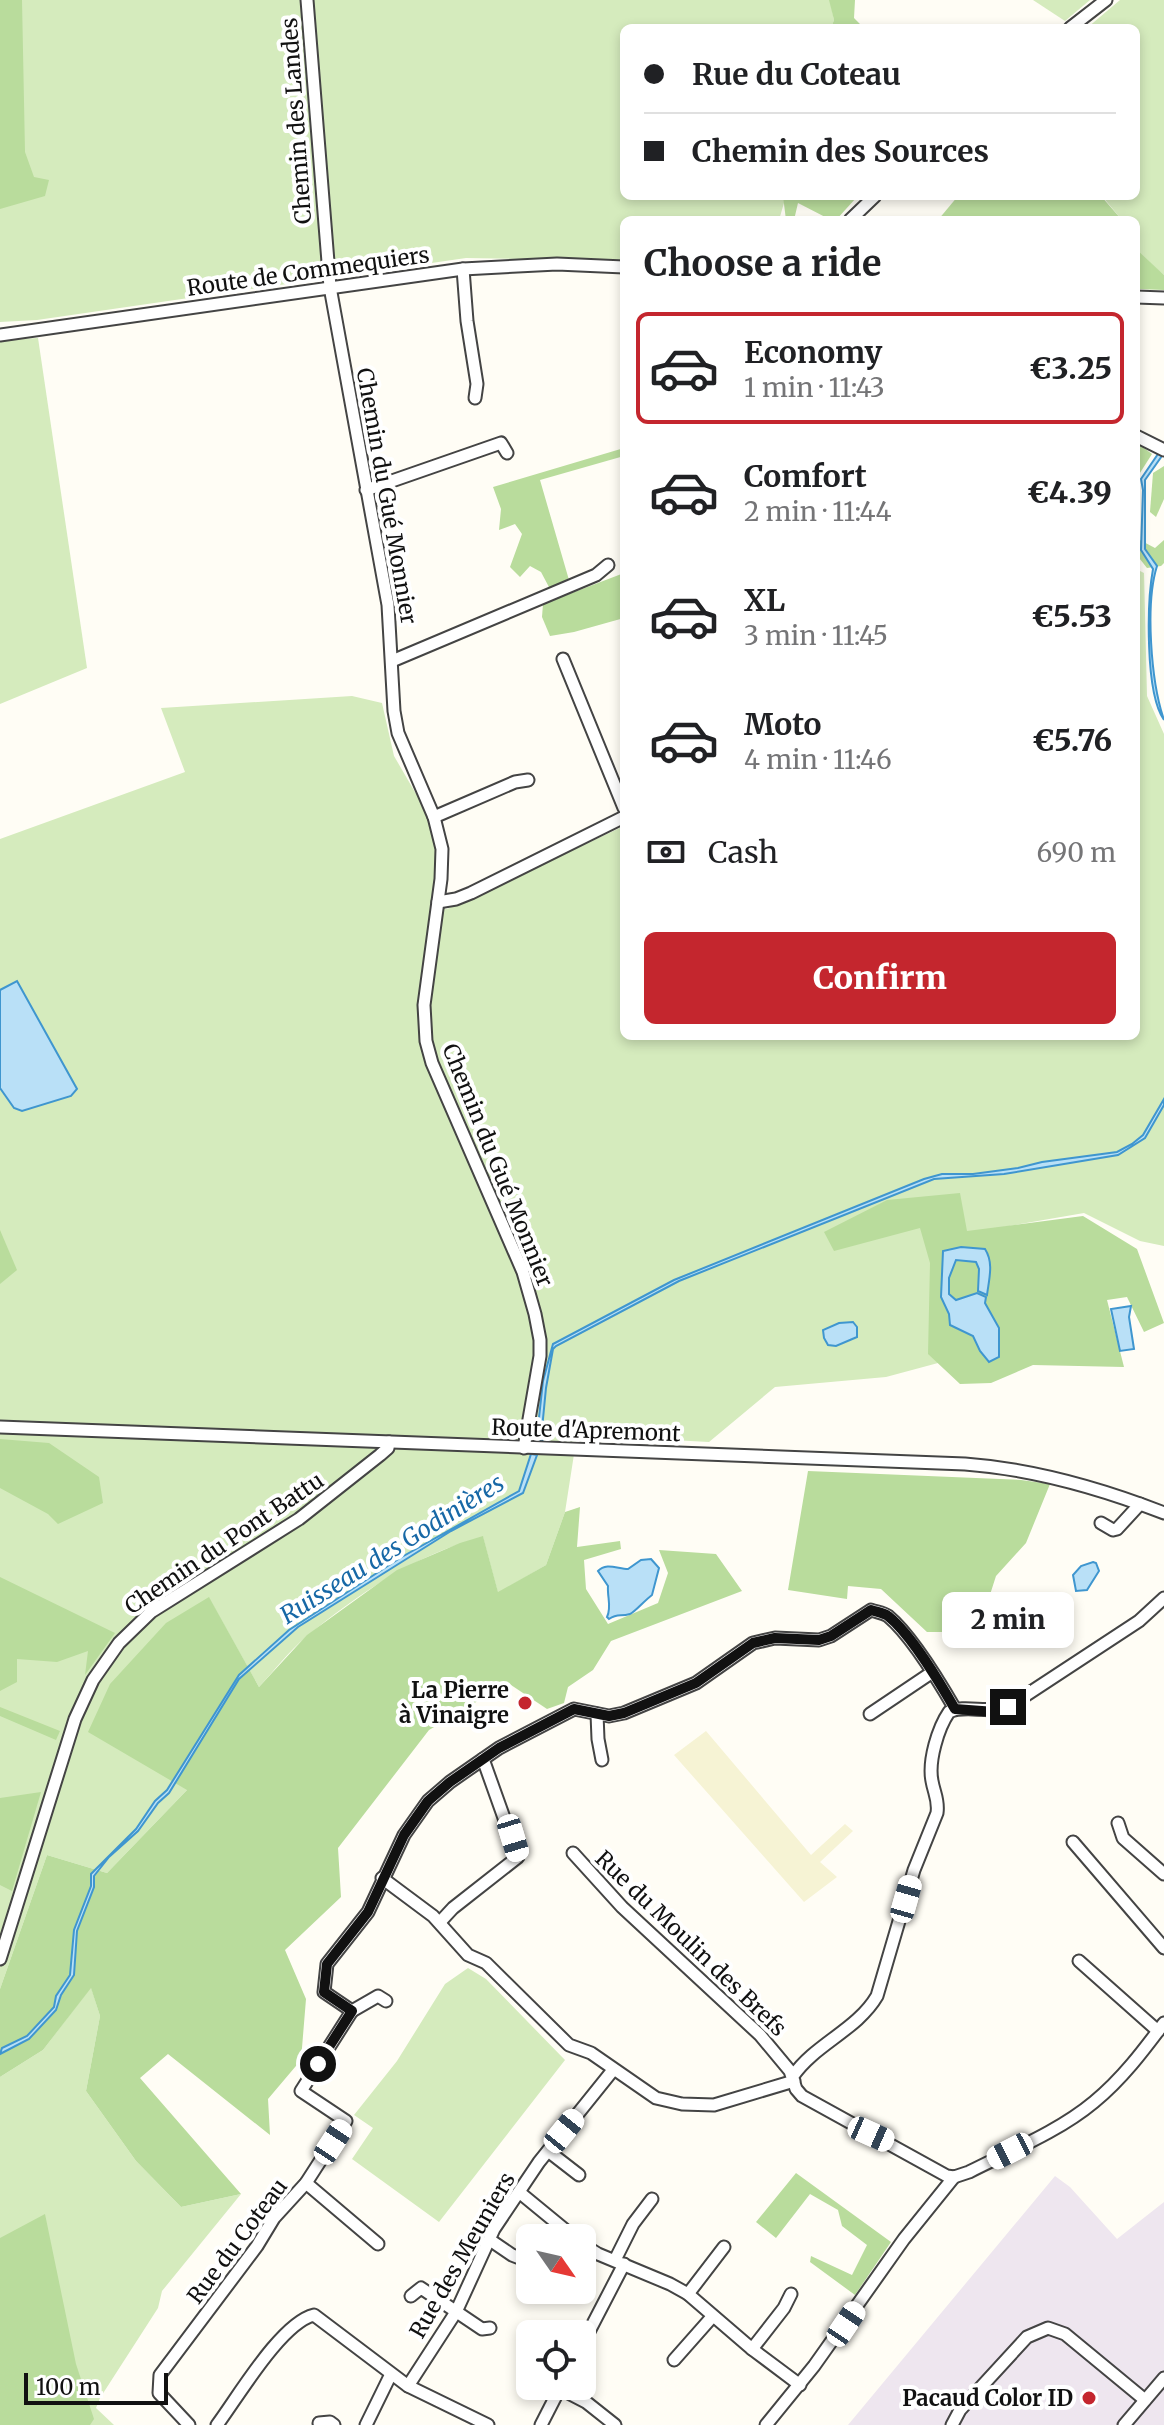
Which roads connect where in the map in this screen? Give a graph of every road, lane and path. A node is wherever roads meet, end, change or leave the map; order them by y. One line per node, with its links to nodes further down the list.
1 (307, 0): 8 (street, Chemin des Landes)
2 (1106, 0): 3 (street)
3 (1075, 24)
4 (871, 200): 5 (street)
5 (854, 216)
6 (620, 267): 7 (street, Route de Commequiers)
7 (463, 269): 8 (street, Route de Commequiers); 12 (street)
8 (330, 287): 11 (street, Route de Commequiers); 16 (street, Chemin du Gué Monnier)
9 (1140, 297): 10 (street)
10 (1164, 298)
11 (0, 335)
12 (475, 398)
13 (1140, 438): 14 (street)
14 (1164, 450)
15 (507, 453): 16 (street)
16 (366, 490): 19 (street, Chemin du Gué Monnier)
17 (608, 565): 19 (street)
18 (563, 659): 21 (street)
19 (392, 661): 22 (street, Chemin du Gué Monnier)
20 (528, 780): 22 (street)
21 (620, 798)
22 (434, 817): 24 (street, Chemin du Gué Monnier)
23 (620, 819): 24 (street)
24 (438, 902): 27 (street, Chemin du Gué Monnier)
25 (0, 1427): 26 (street, Route d'Apremont)
26 (389, 1442): 27 (street, Route d'Apremont); 45 (street, Chemin du Pont Battu)
27 (524, 1448): 28 (street, Route d'Apremont)
28 (1140, 1504): 29 (street, Route d'Apremont); 30 (street)
29 (1164, 1513)
30 (1101, 1523)
31 (1164, 1598): 33 (street)
32 (931, 1673): 33 (street); 34 (street); 35 (street)
33 (955, 1709): 51 (street)
34 (597, 1714): 36 (street); 37 (street)
35 (870, 1714)
36 (483, 1759): 42 (street); 43 (street)
37 (602, 1760)
38 (1118, 1823): 41 (street)
39 (1073, 1842): 44 (street)
40 (573, 1853): 51 (street, Rue du Moulin des Brefs)
41 (1164, 1874)
42 (382, 1878): 43 (street); 48 (street)
43 (440, 1922): 50 (street)
44 (1164, 1948)
45 (0, 1959)
46 (1079, 1961): 49 (street)
47 (386, 2001): 48 (street)
48 (352, 2011): 55 (street, Rue du Coteau)
49 (1161, 2027): 54 (street)
50 (613, 2070): 51 (street); 52 (street, Rue des Meuniers)
51 (794, 2079): 54 (street, Rue du Moulin des Brefs)
52 (548, 2151): 53 (street); 56 (street, Rue des Meuniers)
53 (579, 2175)
54 (954, 2177): 76 (street)
55 (306, 2183): 60 (street); 82 (street, Rue du Coteau)
56 (519, 2192): 58 (street); 59 (street, Rue des Meuniers)
57 (652, 2199): 64 (street)
58 (558, 2224)
59 (490, 2240): 63 (street); 68 (street, Rue des Meuniers)
60 (378, 2244)
61 (724, 2247): 65 (street)
62 (596, 2251): 64 (street)
63 (516, 2257)
64 (619, 2262): 65 (street); 70 (street)
65 (688, 2294): 69 (street)
66 (791, 2294): 72 (street)
67 (411, 2296): 68 (street)
68 (456, 2312): 71 (street); 77 (street, Rue des Meuniers)
69 (712, 2317): 72 (street); 73 (street)
70 (593, 2320)
71 (490, 2328)
72 (752, 2349): 76 (street)
73 (674, 2360)
74 (391, 2374): 77 (street); 83 (street); 85 (street)
75 (1164, 2378): 80 (street)
76 (800, 2385): 89 (street)
77 (408, 2386): 86 (street)
78 (554, 2400): 87 (street)
79 (583, 2400): 88 (street)
80 (1145, 2400): 90 (street); 91 (street)
81 (319, 2423): 84 (street)
82 (189, 2425)
83 (217, 2425)
84 (334, 2425)
85 (366, 2425)
86 (488, 2425)
87 (541, 2425)
88 (615, 2425)
89 (766, 2425)
90 (952, 2425)
91 (1124, 2425)

